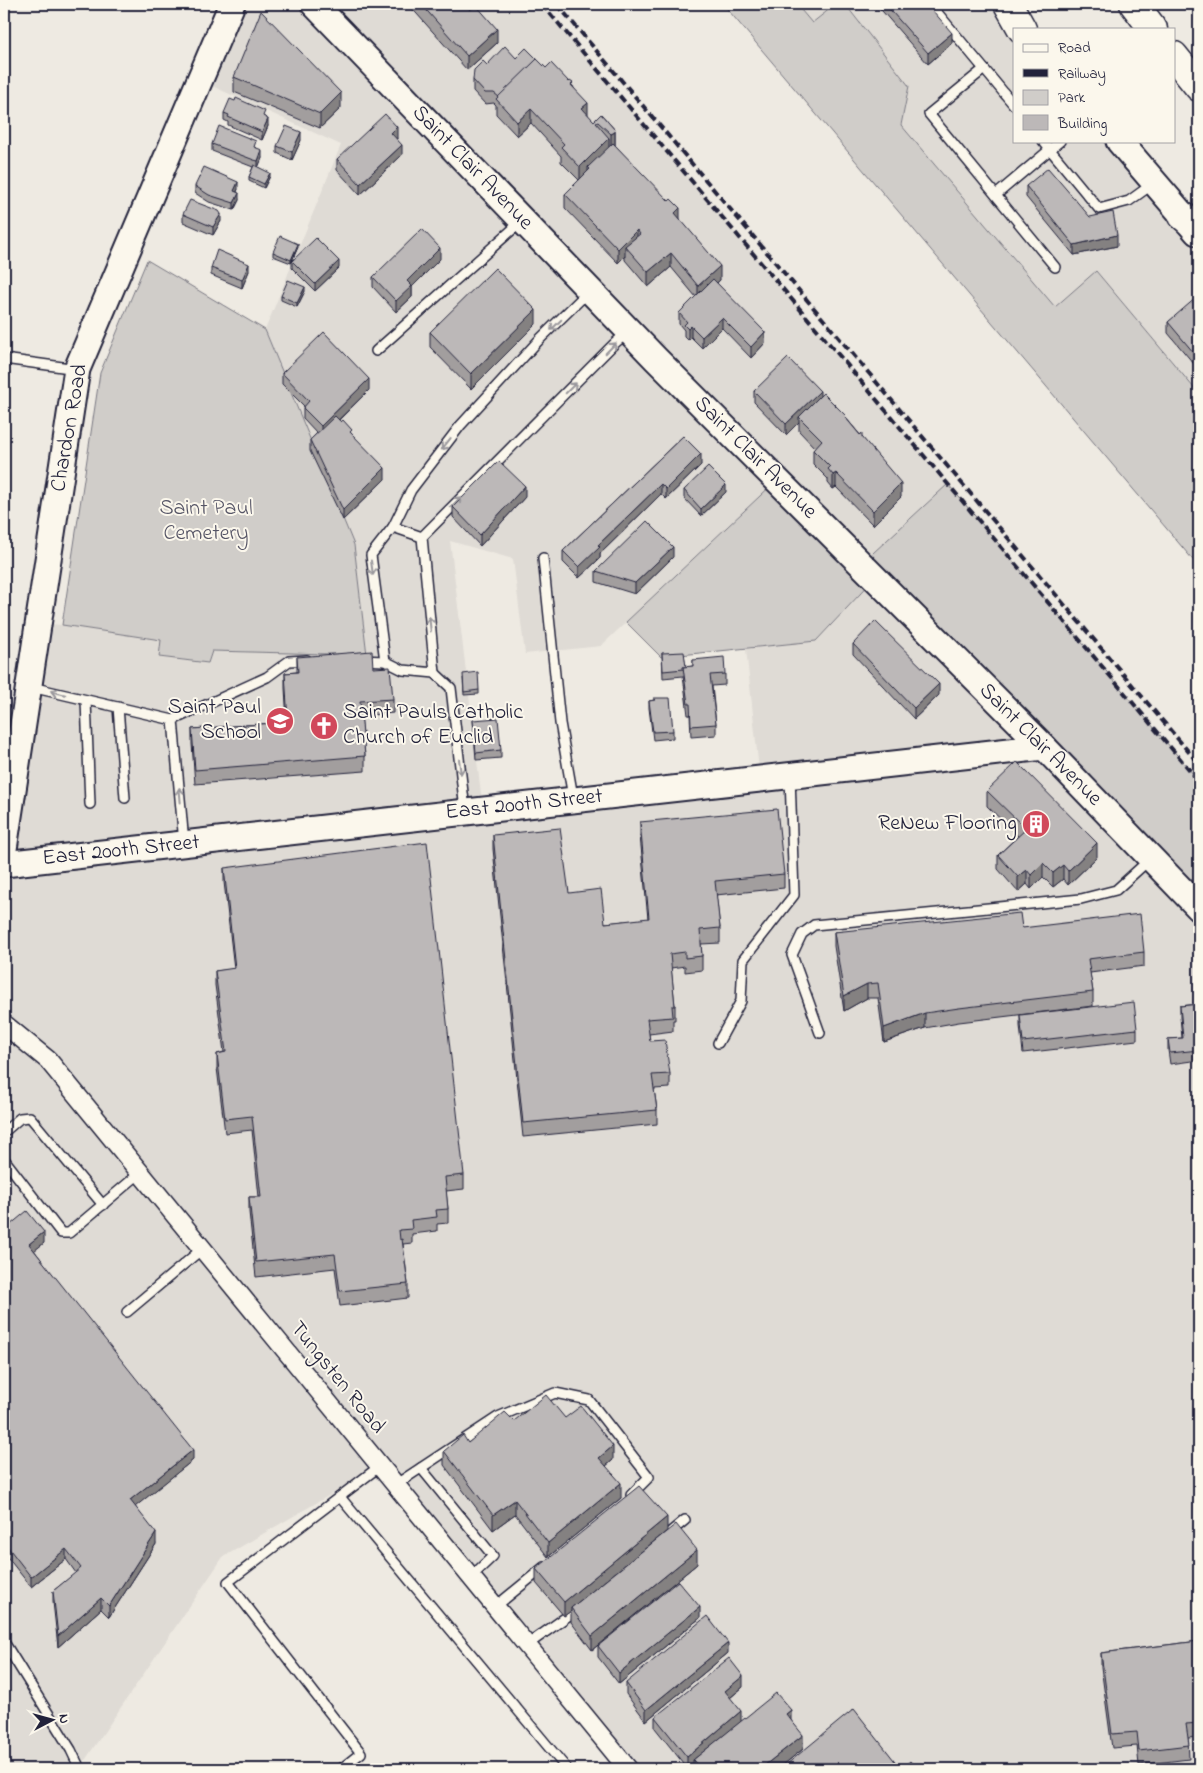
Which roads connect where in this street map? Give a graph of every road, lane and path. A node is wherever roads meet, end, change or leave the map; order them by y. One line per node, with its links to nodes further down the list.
1 (232, 4): 27 (street, Chardon Road)
2 (314, 4): 20 (street, Saint Clair Avenue)
3 (930, 4): 11 (lane)
4 (1000, 4): 7 (street)
5 (1008, 4): 8 (highway)
6 (1134, 4): 9 (highway)
7 (1021, 28)
8 (1021, 28)
9 (1152, 28)
10 (1176, 58): 12 (highway)
11 (984, 69): 13 (lane); 19 (lane)
12 (1199, 87)
13 (1013, 102)
14 (1044, 142): 17 (lane)
15 (1059, 142): 17 (lane)
16 (1120, 142): 18 (street)
17 (1050, 150): 18 (lane); 19 (lane)
18 (1154, 182): 21 (street)
19 (996, 195): 22 (lane)
20 (522, 220): 23 (street, Saint Clair Avenue); 25 (lane)
21 (1194, 227)
22 (1054, 267)
23 (590, 290): 24 (street, Saint Clair Avenue); 28 (lane, one-way to 28)
24 (629, 331): 29 (lane, one-way to 24); 39 (street, Saint Clair Avenue)
25 (376, 351)
26 (4, 358): 27 (lane)
27 (77, 369): 35 (street, Chardon Road)
28 (393, 527): 29 (lane); 33 (lane, one-way to 33)
29 (422, 537): 34 (lane, one-way to 29)
30 (543, 558): 42 (lane)
31 (314, 660): 38 (lane)
32 (350, 660): 33 (lane)
33 (385, 661): 34 (lane)
34 (435, 673): 44 (lane, one-way to 44)
35 (29, 686): 36 (lane, one-way to 35); 46 (street, Chardon Road)
36 (86, 700): 37 (lane); 43 (lane)
37 (118, 707): 38 (lane); 41 (lane)
38 (173, 720): 45 (lane, one-way to 38)
39 (1044, 747): 40 (street, East 200th Street); 47 (street, Saint Clair Avenue)
40 (790, 776): 42 (street, East 200th Street); 52 (lane)
41 (124, 798)
42 (573, 800): 44 (street, East 200th Street)
43 (90, 804)
44 (465, 812): 45 (street, East 200th Street)
45 (184, 844): 48 (street, East 200th Street)
46 (4, 849)
47 (1151, 858): 49 (street, Saint Clair Avenue); 51 (lane)
48 (4, 864)
49 (1199, 908)
50 (4, 1024): 55 (street, Tungsten Road)
51 (820, 1033)
52 (718, 1043)
53 (4, 1132): 56 (lane)
54 (4, 1159): 56 (lane)
55 (140, 1172): 56 (lane); 57 (street, Tungsten Road)
56 (103, 1205)
57 (202, 1249): 58 (lane); 59 (street, Tungsten Road)
58 (127, 1312)
59 (380, 1466): 61 (street, Tungsten Road); 62 (lane)
60 (421, 1468): 61 (lane); 63 (lane); 67 (lane)
61 (396, 1485): 67 (street, Tungsten Road)
62 (340, 1497): 73 (lane); 74 (lane)
63 (627, 1500)
64 (685, 1520): 65 (lane)
65 (664, 1538)
66 (550, 1563): 69 (lane)
67 (471, 1577): 69 (street, Tungsten Road)
68 (584, 1604): 71 (lane)
69 (496, 1607): 71 (street, Tungsten Road)
70 (4, 1642): 72 (lane)
71 (526, 1645): 75 (street, Tungsten Road)
72 (80, 1769)
73 (341, 1769)
74 (567, 1769)
75 (628, 1769)

